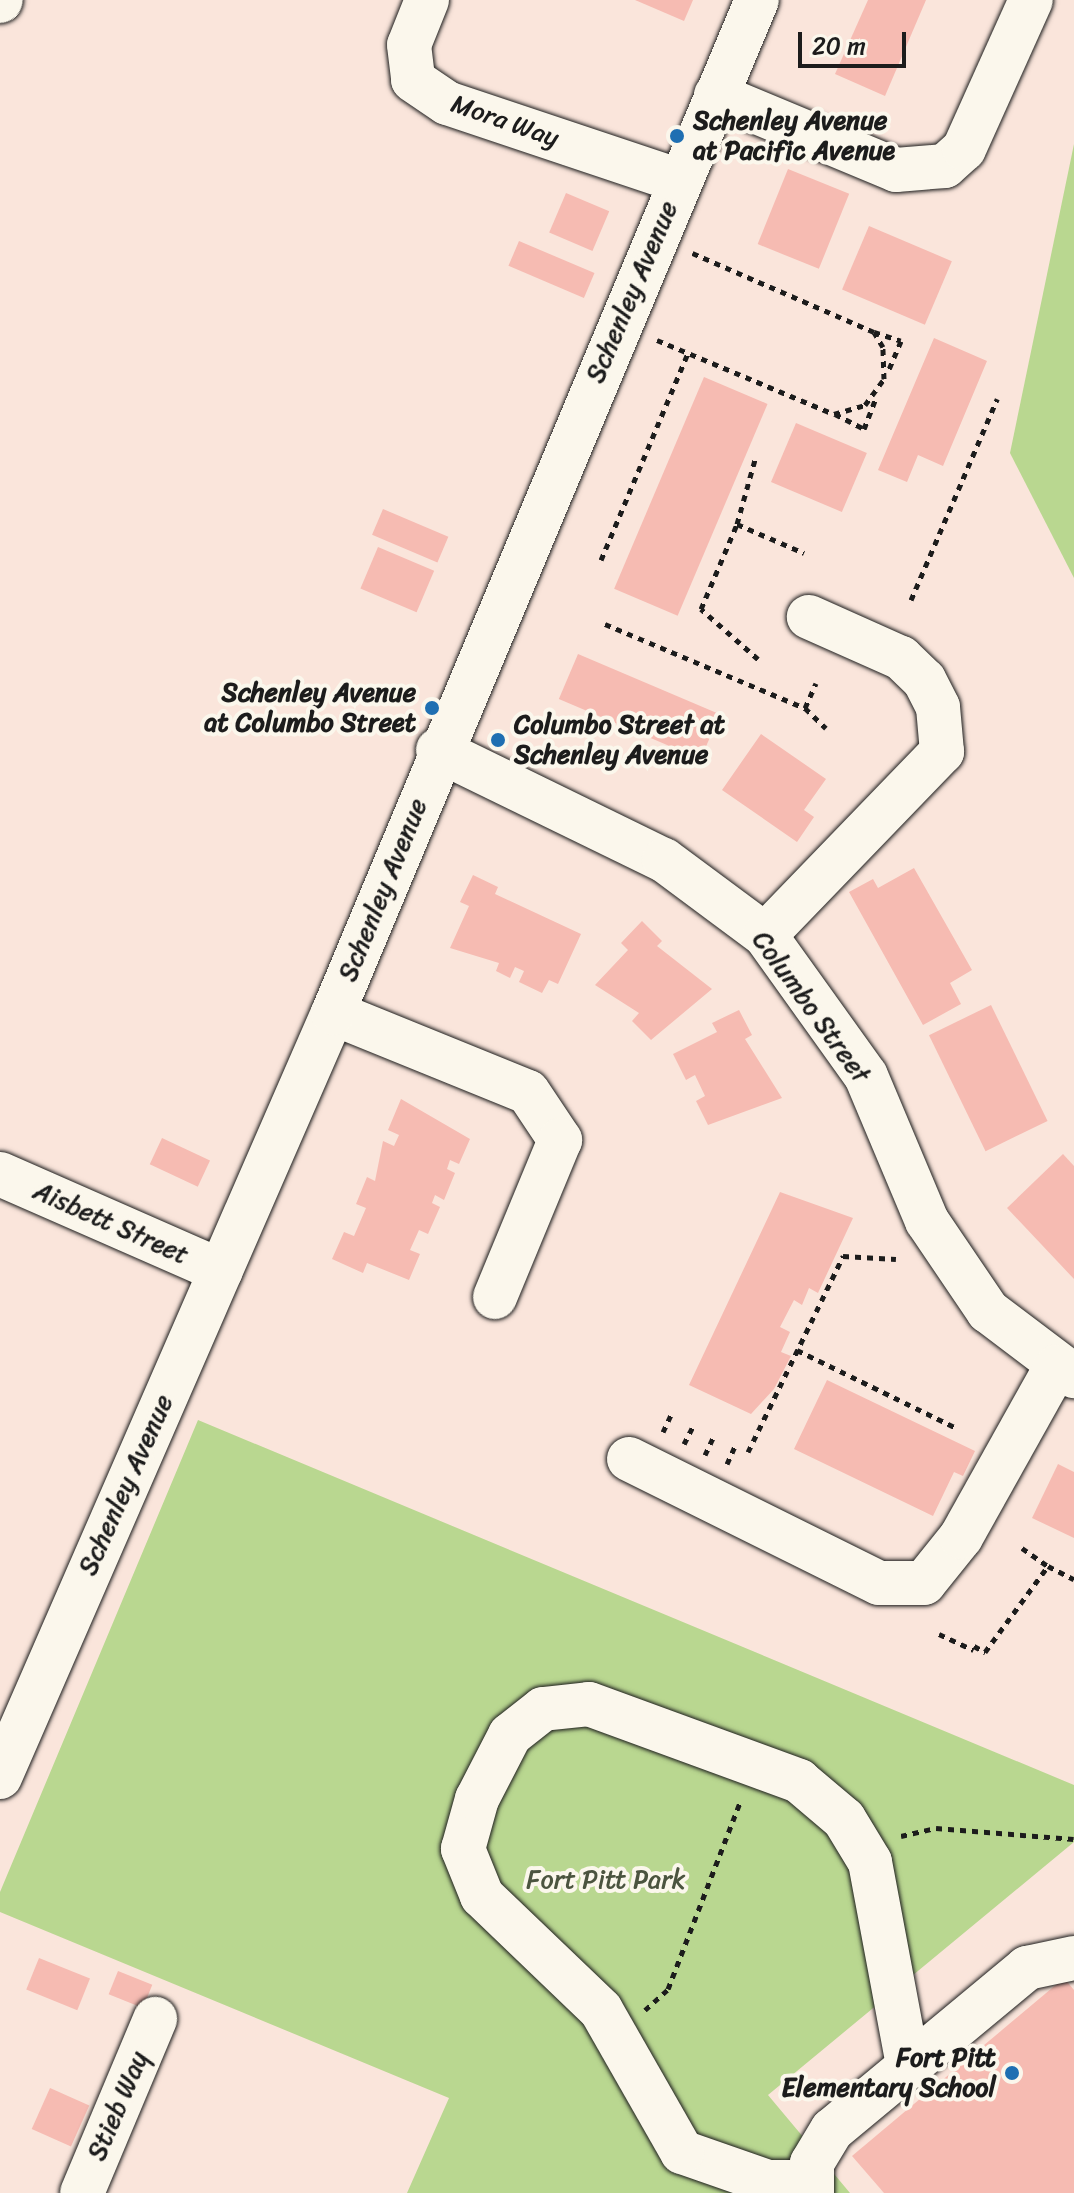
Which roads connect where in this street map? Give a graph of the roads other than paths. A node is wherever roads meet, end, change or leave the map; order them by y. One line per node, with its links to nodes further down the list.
1 (427, 0): 5 (street, Mora Way)
2 (757, 0): 4 (street, Schenley Avenue)
3 (1031, 0): 4 (street)
4 (716, 95): 5 (street, Schenley Avenue)
5 (680, 181): 7 (street, Schenley Avenue)
6 (809, 617): 8 (street)
7 (438, 750): 8 (street, Columbo Street); 9 (street, Schenley Avenue)
8 (765, 935): 13 (street, Columbo Street)
9 (333, 1013): 11 (street, Schenley Avenue); 12 (street)
10 (0, 1174): 11 (street, Aisbett Street)
11 (221, 1271): 15 (street, Schenley Avenue)
12 (495, 1297)
13 (1065, 1371): 14 (street)
14 (629, 1459)
15 (0, 1777)
16 (1074, 1958): 18 (street)
17 (155, 2019): 20 (street, Stieb Way)
18 (908, 2066): 19 (street); 19 (street)
19 (787, 2187)
20 (82, 2193)

